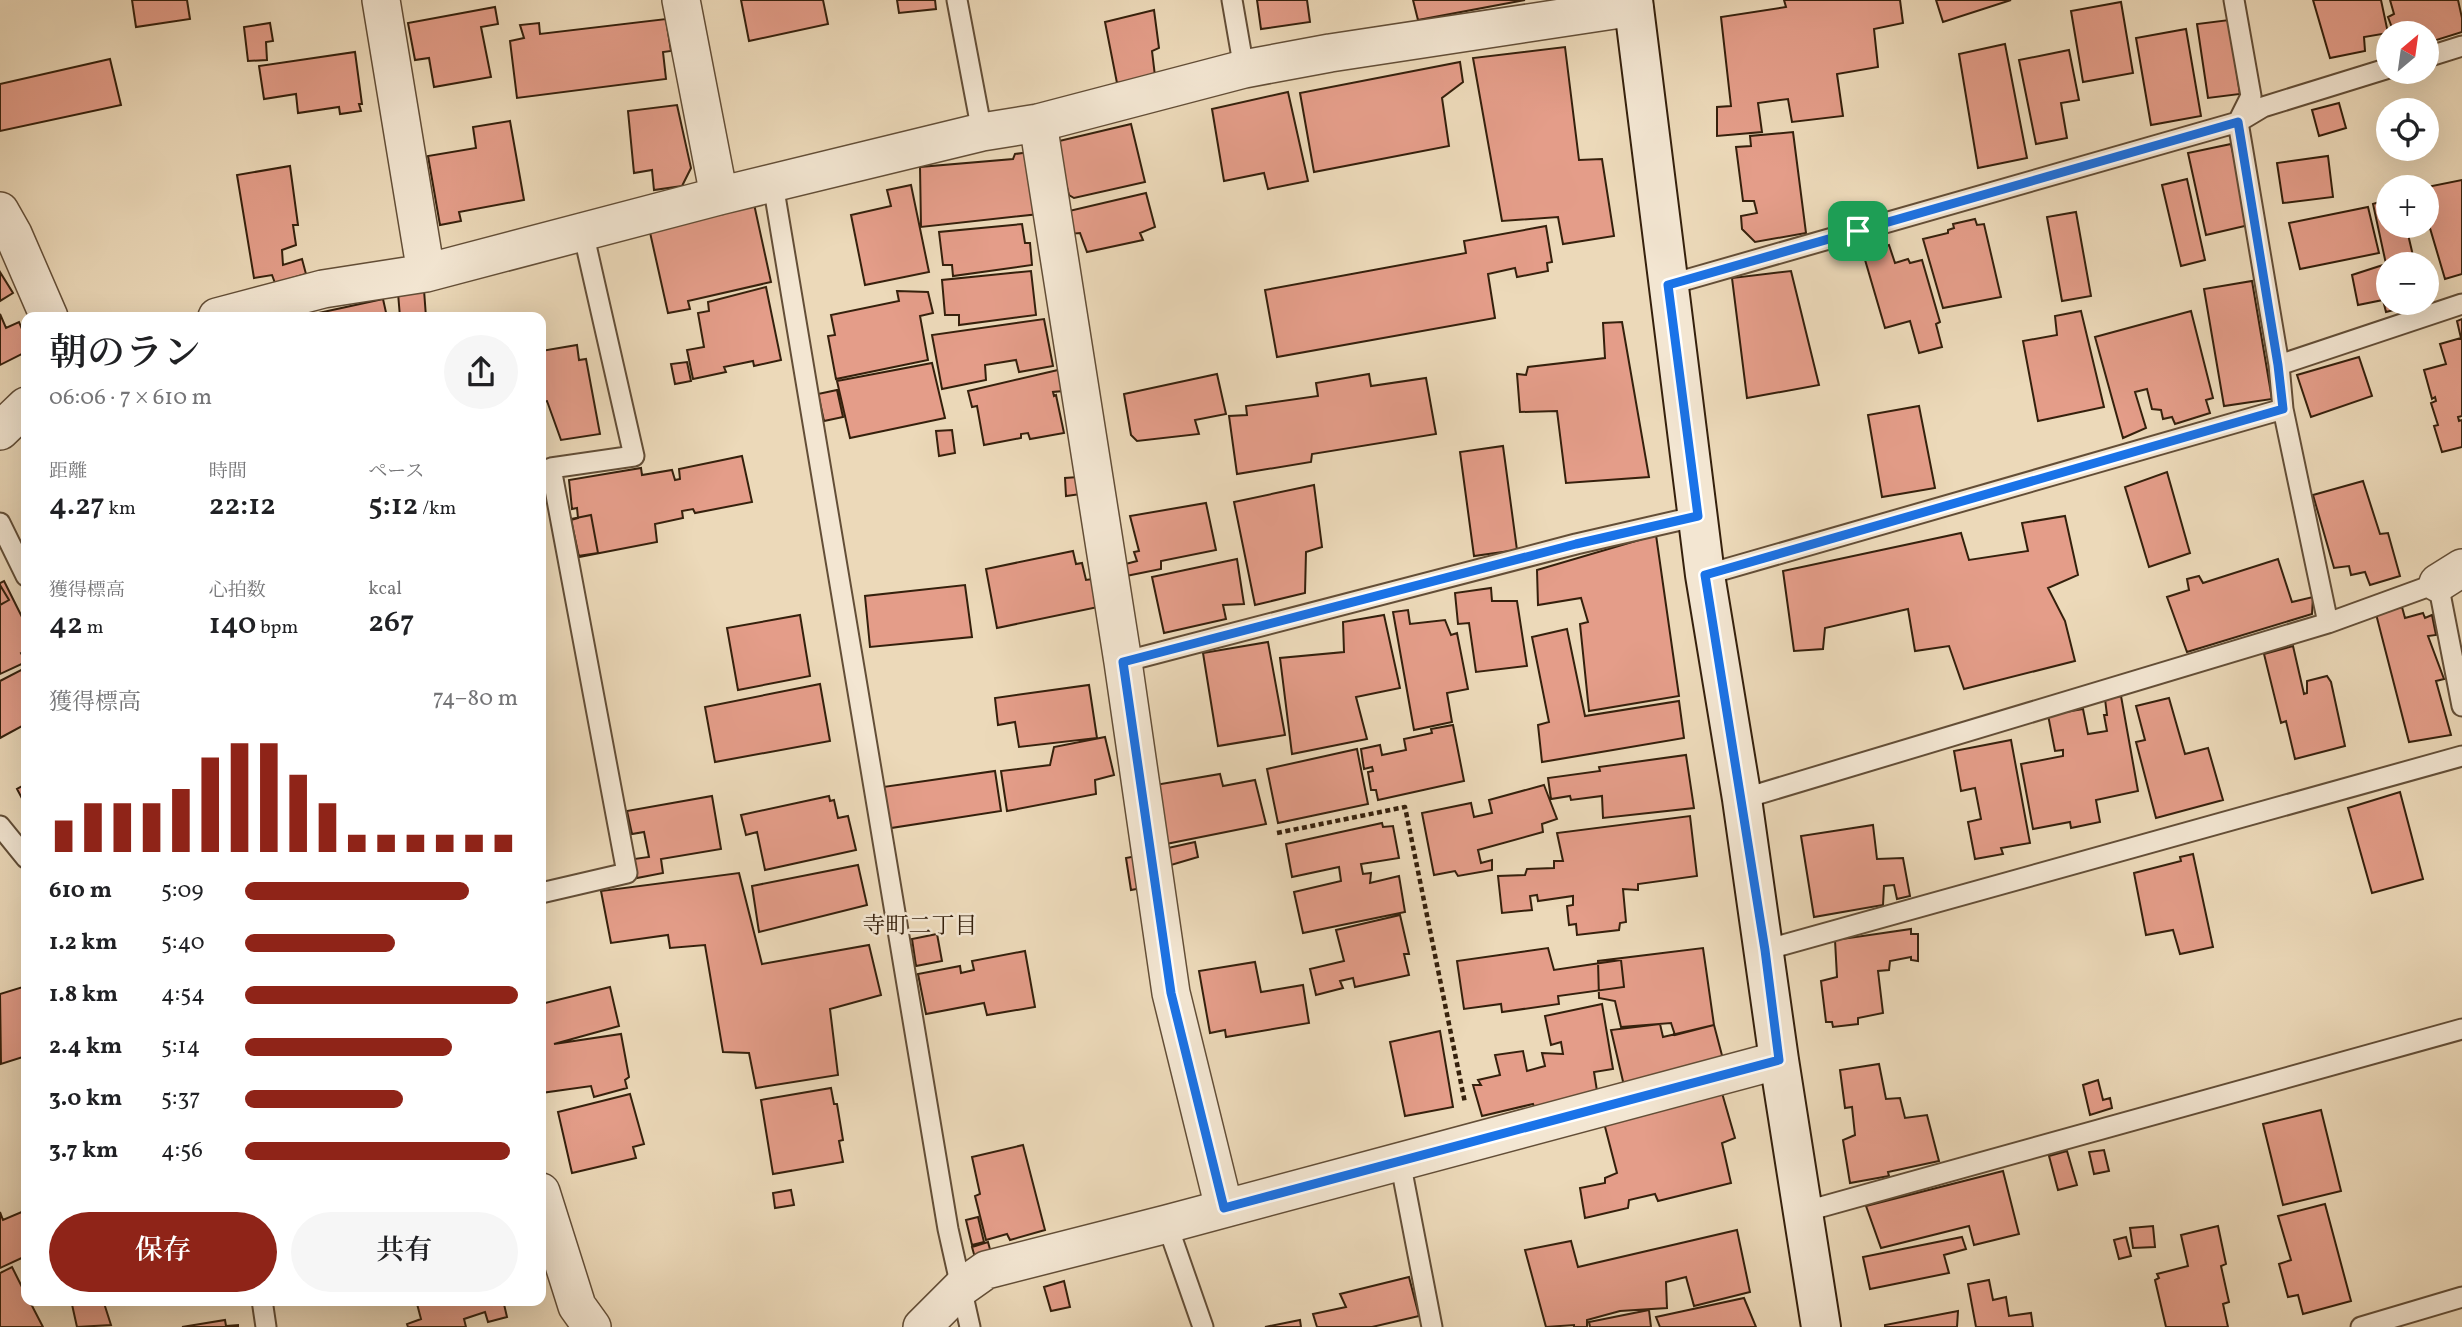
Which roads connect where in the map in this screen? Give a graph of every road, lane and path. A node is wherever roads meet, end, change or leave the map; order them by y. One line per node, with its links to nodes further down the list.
1 (381, 0): 18 (street)
2 (681, 0): 15 (street)
3 (957, 0): 13 (lane)
4 (1232, 0): 9 (lane)
5 (2234, 0): 11 (lane)
6 (1634, 4): 9 (street); 19 (main road)
7 (2462, 46): 8 (lane)
8 (2440, 53)
9 (1244, 69): 12 (street)
10 (2376, 72): 11 (lane)
11 (2238, 122): 19 (lane); 24 (lane)
12 (1038, 123): 13 (street); 34 (street)
13 (982, 132): 14 (street)
14 (773, 184): 15 (street); 51 (lane)
15 (719, 197): 17 (street)
16 (0, 211): 22 (street)
17 (583, 232): 18 (street); 41 (lane)
18 (426, 273): 21 (street)
19 (1668, 285): 28 (main road)
20 (2462, 304): 24 (lane)
21 (294, 307): 23 (street)
22 (47, 312)
23 (256, 312)
24 (2278, 365): 25 (lane)
25 (2283, 409): 31 (lane); 33 (lane)
26 (21, 411): 27 (street)
27 (0, 431)
28 (1698, 516): 31 (main road); 34 (lane)
29 (0, 523): 30 (lane)
30 (21, 566)
31 (1705, 575): 37 (main road)
32 (2450, 575): 33 (lane); 35 (lane)
33 (2329, 623): 37 (lane)
34 (1123, 662): 48 (street)
35 (2462, 706)
36 (2462, 756): 42 (lane)
37 (1742, 799): 42 (main road)
38 (0, 826): 40 (lane)
39 (1276, 833): 45 (path)
40 (21, 852)
41 (546, 892)
42 (1765, 950): 44 (main road)
43 (2462, 1029): 49 (lane)
44 (1779, 1060): 45 (street); 49 (main road)
45 (1473, 1141): 46 (street)
46 (1400, 1161): 48 (street); 59 (lane)
47 (546, 1208): 55 (street)
48 (1224, 1208): 50 (street)
49 (1803, 1212): 60 (main road)
50 (1167, 1224): 51 (street); 58 (lane)
51 (962, 1287): 56 (street); 57 (lane)
52 (2462, 1297): 61 (lane)
53 (263, 1306): 54 (lane)
54 (266, 1327)
55 (592, 1327)
56 (922, 1327)
57 (970, 1327)
58 (1203, 1327)
59 (1432, 1327)
60 (1821, 1327)
61 (2361, 1327)

